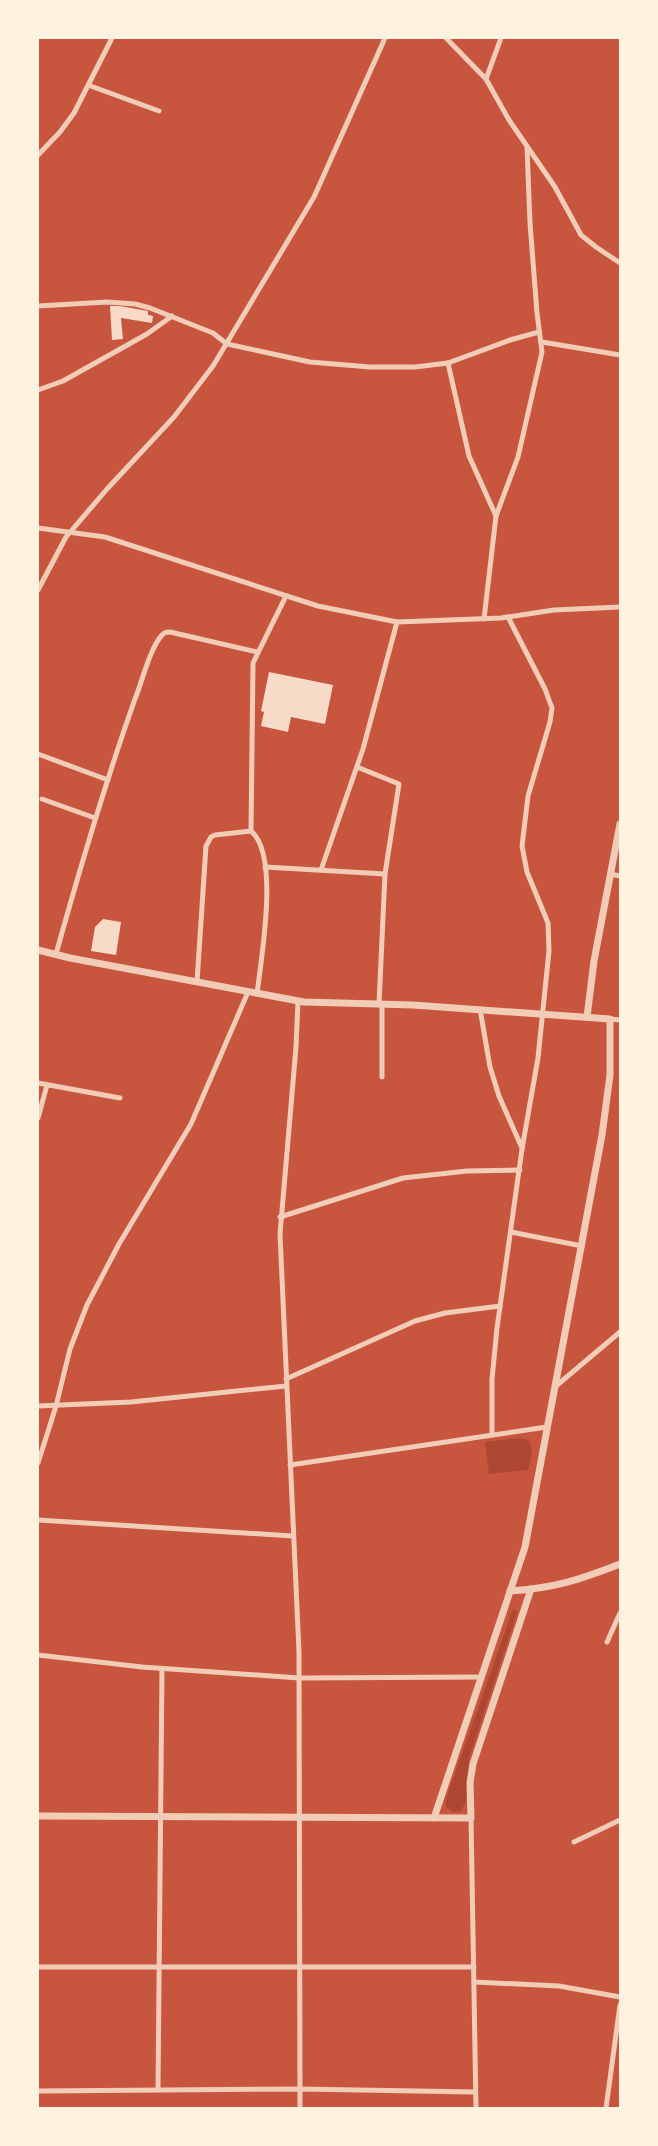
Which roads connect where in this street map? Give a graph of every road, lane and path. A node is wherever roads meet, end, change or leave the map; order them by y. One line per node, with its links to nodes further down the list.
1 (112, 38): 6 (street)
2 (385, 38): 15 (street)
3 (446, 38): 5 (street)
4 (501, 38): 5 (street)
5 (486, 79): 8 (street)
6 (88, 85): 7 (street); 9 (street)
7 (159, 111)
8 (527, 147): 10 (street); 13 (street)
9 (38, 155)
10 (621, 263)
11 (38, 306): 12 (street)
12 (172, 316): 15 (street); 18 (street)
13 (539, 332): 14 (street); 17 (street)
14 (542, 342): 16 (street); 19 (street)
15 (226, 344): 17 (street); 21 (street)
16 (621, 355)
17 (448, 363): 19 (street)
18 (38, 390)
19 (495, 516): 26 (street)
20 (38, 528): 21 (street)
21 (71, 531): 22 (street); 23 (street)
22 (38, 590)
23 (286, 596): 27 (street); 28 (street)
24 (621, 607): 25 (street)
25 (508, 617): 26 (street); 49 (street)
26 (484, 619): 27 (street)
27 (397, 622): 30 (street)
28 (257, 652): 31 (street); 35 (street)
29 (38, 754): 31 (street)
30 (357, 767): 37 (street); 38 (street)
31 (108, 780): 33 (street)
32 (42, 799): 33 (street)
33 (95, 818): 42 (street)
34 (621, 824): 39 (street)
35 (251, 831): 36 (street); 43 (street)
36 (265, 867): 37 (street); 45 (street)
37 (321, 870): 38 (street)
38 (385, 874): 47 (street)
39 (610, 874): 40 (street); 50 (street)
40 (621, 876)
41 (38, 950): 42 (street)
42 (56, 954): 43 (street)
43 (197, 982): 44 (street)
44 (248, 992): 45 (street); 68 (street)
45 (257, 994): 46 (street)
46 (298, 1001): 47 (street); 60 (street)
47 (381, 1004): 48 (street); 53 (street)
48 (480, 1009): 49 (street); 58 (street)
49 (543, 1013): 50 (street); 58 (street)
50 (587, 1017): 51 (street)
51 (610, 1019): 52 (street); 62 (street)
52 (621, 1020)
53 (382, 1077)
54 (38, 1083): 55 (street)
55 (47, 1085): 56 (street); 57 (street)
56 (120, 1098)
57 (38, 1118)
58 (522, 1149): 59 (street)
59 (520, 1170): 60 (street); 61 (street)
60 (280, 1217): 65 (street)
61 (512, 1232): 62 (street); 63 (street)
62 (582, 1246): 66 (street)
63 (500, 1306): 65 (street); 70 (street)
64 (621, 1332): 66 (street)
65 (286, 1382): 68 (street); 72 (street)
66 (555, 1387): 69 (street)
67 (38, 1406): 68 (street)
68 (56, 1406): 71 (street)
69 (547, 1427): 70 (street); 77 (street)
70 (492, 1435): 72 (street)
71 (38, 1462)
72 (290, 1465): 74 (street)
73 (38, 1520): 74 (street)
74 (293, 1536): 83 (street)
75 (621, 1564): 76 (street)
76 (531, 1589): 77 (street); 88 (street)
77 (510, 1591): 82 (street)
78 (621, 1613): 79 (street)
79 (607, 1642)
80 (38, 1655): 81 (street)
81 (162, 1668): 83 (street); 85 (street)
82 (481, 1677): 83 (street); 87 (street)
83 (299, 1678): 86 (street)
84 (38, 1816): 85 (street)
85 (160, 1816): 86 (street); 93 (street)
86 (300, 1817): 87 (street); 94 (street)
87 (434, 1818): 88 (street)
88 (471, 1818): 91 (street)
89 (621, 1820): 90 (street)
90 (574, 1842)
91 (474, 1966): 94 (street); 95 (street)
92 (38, 1967): 93 (street)
93 (159, 1967): 94 (street); 99 (street)
94 (300, 1967): 98 (street)
95 (474, 1982): 96 (street); 101 (street)
96 (621, 1996)
97 (621, 2005): 104 (street)
98 (300, 2089): 99 (street); 101 (street); 102 (street)
99 (158, 2090): 100 (street)
100 (38, 2091)
101 (476, 2092): 103 (street)
102 (300, 2109)
103 (476, 2109)
104 (606, 2109)

